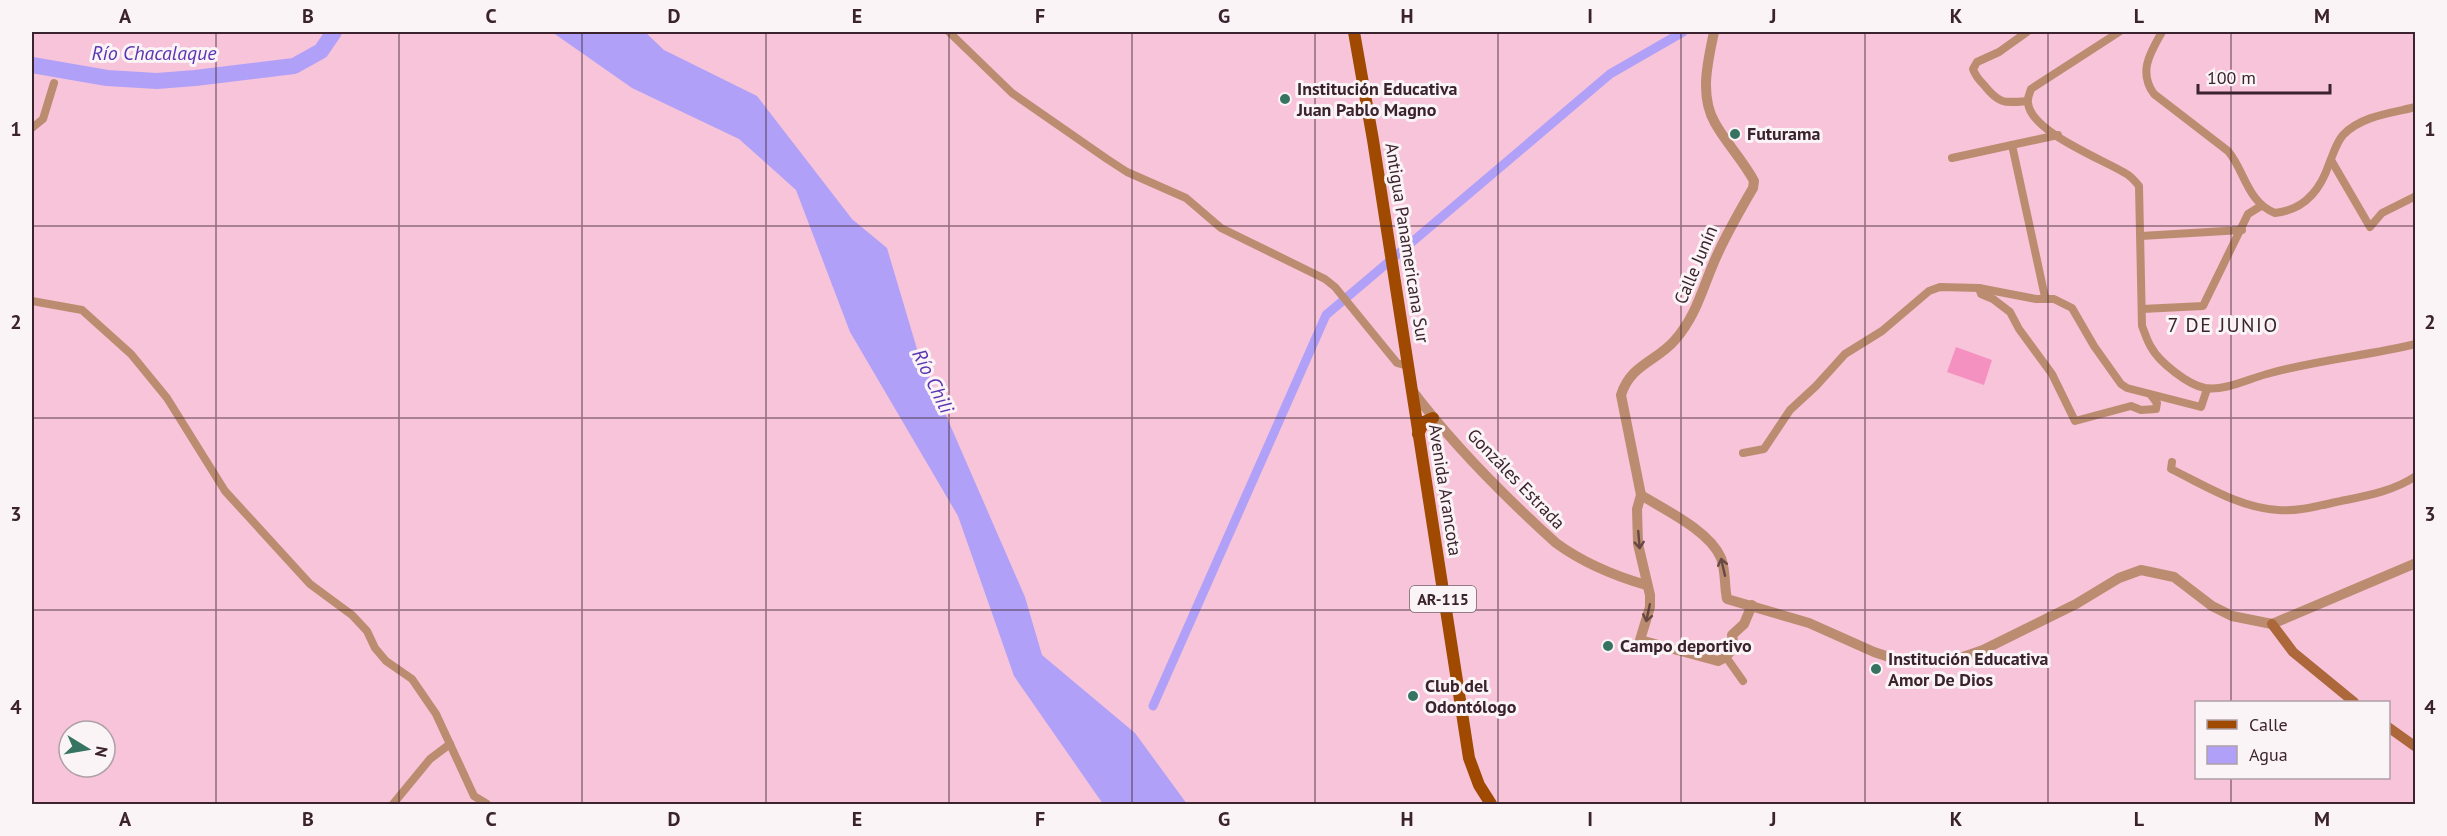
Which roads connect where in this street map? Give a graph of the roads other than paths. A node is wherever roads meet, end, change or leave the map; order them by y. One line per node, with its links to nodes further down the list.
1 (949, 32): 24 (street)
2 (1354, 32): 24 (main road, Antigua Panamericana Sur / AR-115)
3 (1714, 32): 33 (street, Calle Junín)
4 (2026, 32): 8 (street)
5 (2119, 32): 8 (street)
6 (2162, 32): 16 (street)
7 (54, 83): 10 (street)
8 (2027, 101): 11 (street)
9 (2415, 107): 14 (street)
10 (32, 128)
11 (2058, 135): 12 (street); 18 (street)
12 (2013, 146): 13 (street); 20 (street)
13 (1952, 158)
14 (2331, 160): 15 (street); 16 (street)
15 (2415, 196)
16 (2262, 206): 17 (street)
17 (2242, 230): 18 (street); 22 (street)
18 (2141, 236): 22 (street)
19 (1979, 288): 20 (street); 27 (street); 30 (street)
20 (2044, 297): 27 (street)
21 (32, 301): 42 (street)
22 (2142, 309): 25 (street)
23 (2415, 344): 25 (street)
24 (1408, 366): 26 (main road, Antigua Panamericana Sur / AR-115)
25 (2207, 388): 27 (street)
26 (1411, 389): 28 (street, Gonzáles Estrada); 29 (main road, Avenida Arancota / AR-115)
27 (2151, 395)
28 (1433, 418): 29 (main road); 35 (street, Gonzáles Estrada)
29 (1418, 435): 46 (main road, Avenida Arancota / AR-115)
30 (1743, 453)
31 (2172, 462): 32 (street)
32 (2415, 476)
33 (1641, 495): 35 (street, Calle Junín, one-way to 35); 36 (street, one-way to 33)
34 (2415, 563): 37 (street)
35 (1646, 585): 38 (street, Calle Junín, one-way to 38)
36 (1752, 606): 37 (street); 38 (street)
37 (2272, 624): 40 (main road)
38 (1726, 657): 39 (street)
39 (1743, 681)
40 (2353, 701)
41 (2390, 728): 43 (main road)
42 (450, 744): 44 (street); 45 (street)
43 (2415, 747)
44 (393, 804)
45 (487, 804)
46 (1491, 804)

